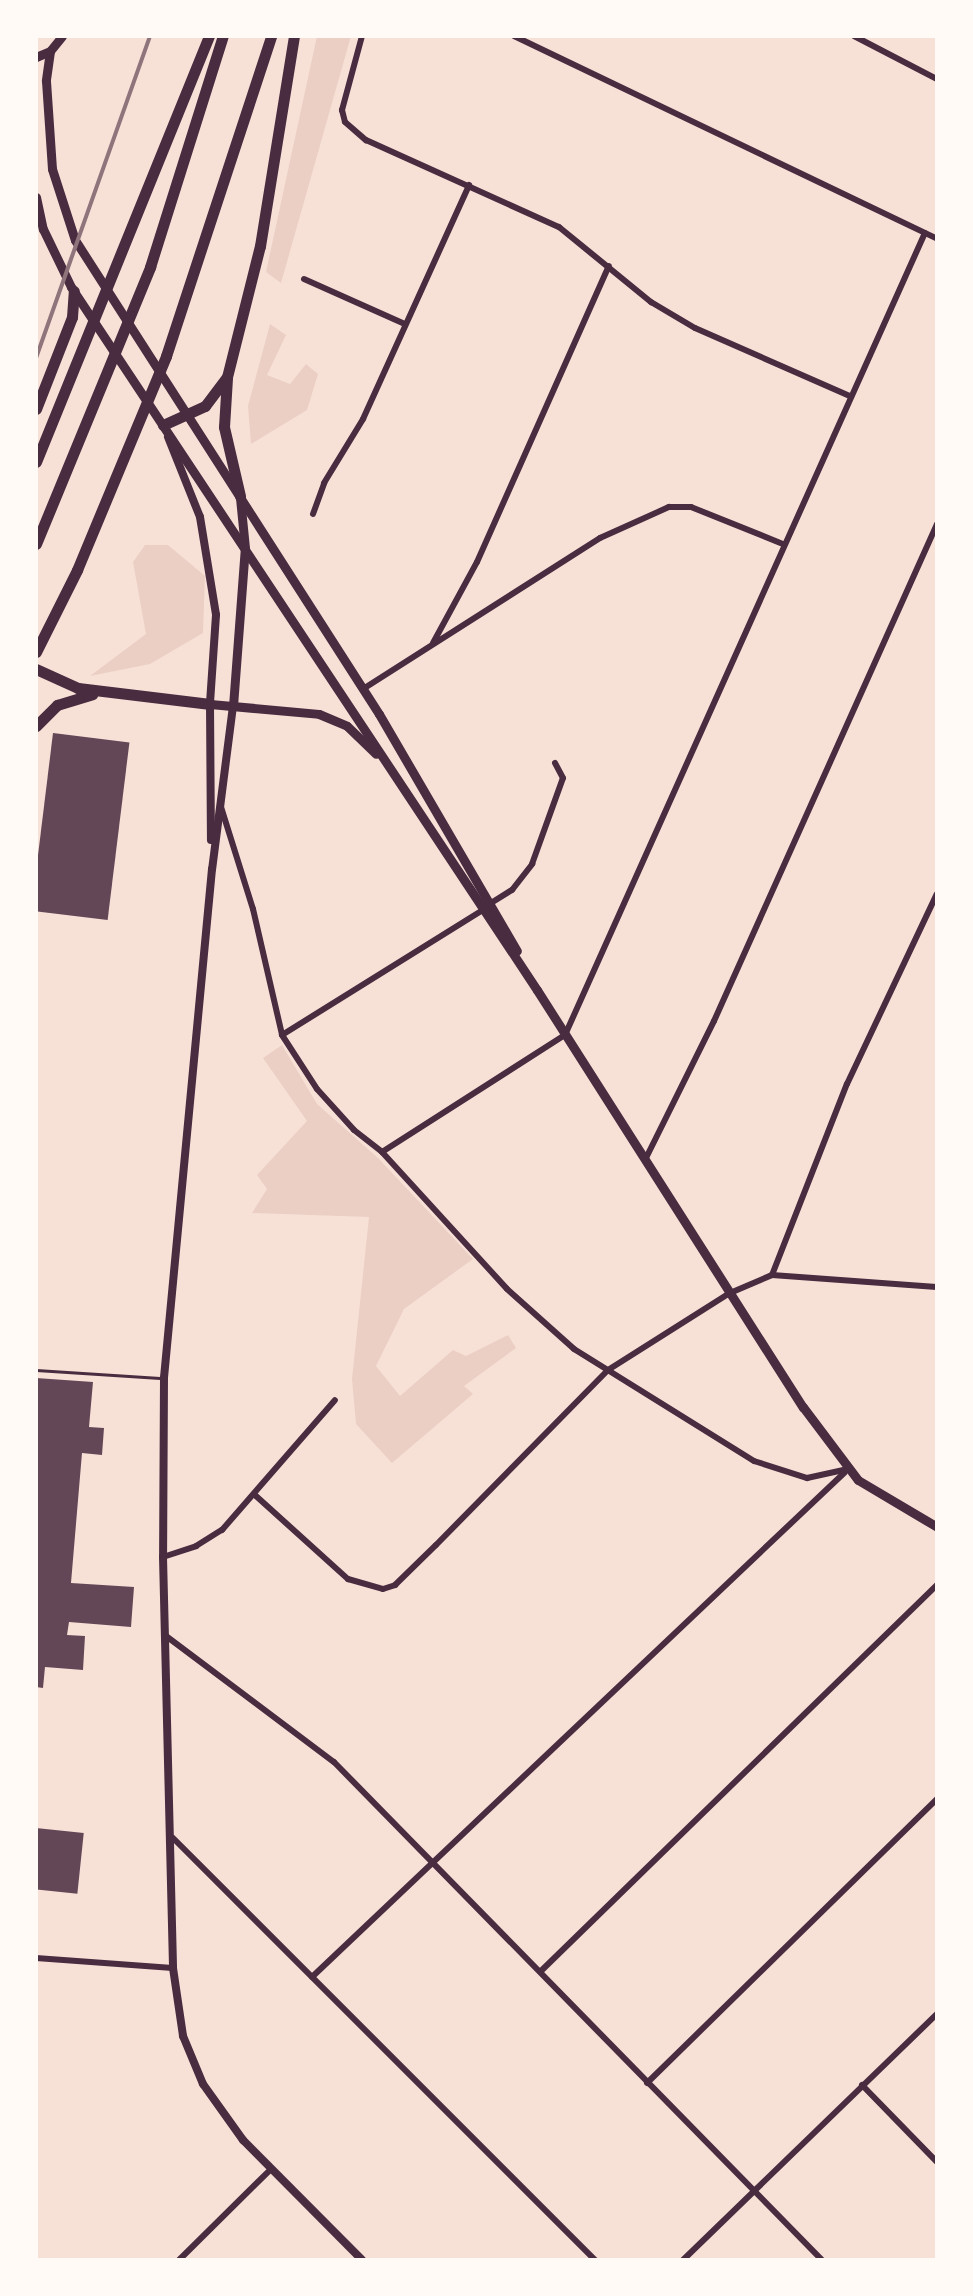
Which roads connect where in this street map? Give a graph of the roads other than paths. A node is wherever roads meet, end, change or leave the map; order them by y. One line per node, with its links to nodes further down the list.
1 (209, 36): 25 (highway)
2 (223, 36): 29 (highway)
3 (271, 36): 33 (highway)
4 (294, 36): 20 (highway)
5 (362, 36): 12 (street)
6 (514, 36): 14 (street)
7 (854, 36): 11 (street)
8 (62, 37): 9 (main road)
9 (50, 51): 10 (main road); 23 (main road)
10 (36, 57)
11 (937, 79)
12 (469, 185): 16 (street); 19 (street)
13 (36, 197): 18 (main road)
14 (925, 233): 15 (street); 21 (street)
15 (937, 239)
16 (609, 266): 21 (street); 32 (street)
17 (304, 279): 19 (street)
18 (72, 289): 22 (highway); 24 (main road)
19 (405, 324): 27 (street)
20 (227, 377): 23 (highway); 26 (highway)
21 (850, 396): 30 (street)
22 (36, 409)
23 (188, 416): 24 (highway); 26 (main road)
24 (163, 425): 31 (main road); 37 (street)
25 (36, 462)
26 (240, 496): 31 (main road); 35 (main road)
27 (313, 514)
28 (937, 524): 49 (street)
29 (36, 544)
30 (783, 544): 32 (street); 47 (street)
31 (245, 548): 38 (main road); 41 (main road)
32 (432, 646): 35 (street)
33 (36, 652)
34 (36, 669): 36 (highway)
35 (363, 689): 45 (main road)
36 (103, 692): 37 (highway); 39 (highway)
37 (210, 704): 38 (main road); 43 (street)
38 (233, 706): 41 (main road); 42 (street)
39 (36, 726)
40 (555, 763): 45 (street)
41 (391, 769): 45 (main road)
42 (220, 804): 43 (street); 46 (street)
43 (212, 869): 55 (street)
44 (937, 894): 50 (street)
45 (487, 906): 46 (street); 47 (main road)
46 (282, 1035): 48 (street)
47 (565, 1035): 48 (street); 49 (main road)
48 (382, 1152): 54 (street)
49 (645, 1160): 52 (main road)
50 (772, 1275): 51 (street); 52 (street)
51 (937, 1287)
52 (730, 1293): 54 (street); 57 (main road)
53 (36, 1370): 55 (lane)
54 (608, 1370): 57 (street); 58 (street)
55 (164, 1378): 60 (street)
56 (335, 1400): 58 (street)
57 (848, 1469): 59 (main road); 65 (street)
58 (256, 1496): 60 (street)
59 (937, 1527)
60 (163, 1557): 62 (street)
61 (937, 1585): 68 (street)
62 (166, 1636): 64 (street); 65 (street)
63 (937, 1799): 71 (street)
64 (173, 1838): 67 (street); 69 (street)
65 (434, 1864): 68 (street); 69 (street)
66 (36, 1958): 67 (street)
67 (173, 1968): 74 (street)
68 (542, 1970): 71 (street)
69 (312, 1977): 78 (street)
70 (937, 2014): 72 (street)
71 (647, 2083): 75 (street)
72 (862, 2085): 73 (street); 75 (street)
73 (937, 2162)
74 (271, 2169): 76 (street); 77 (street)
75 (751, 2188): 79 (street); 80 (street)
76 (179, 2260)
77 (362, 2260)
78 (595, 2260)
79 (683, 2260)
80 (822, 2260)

